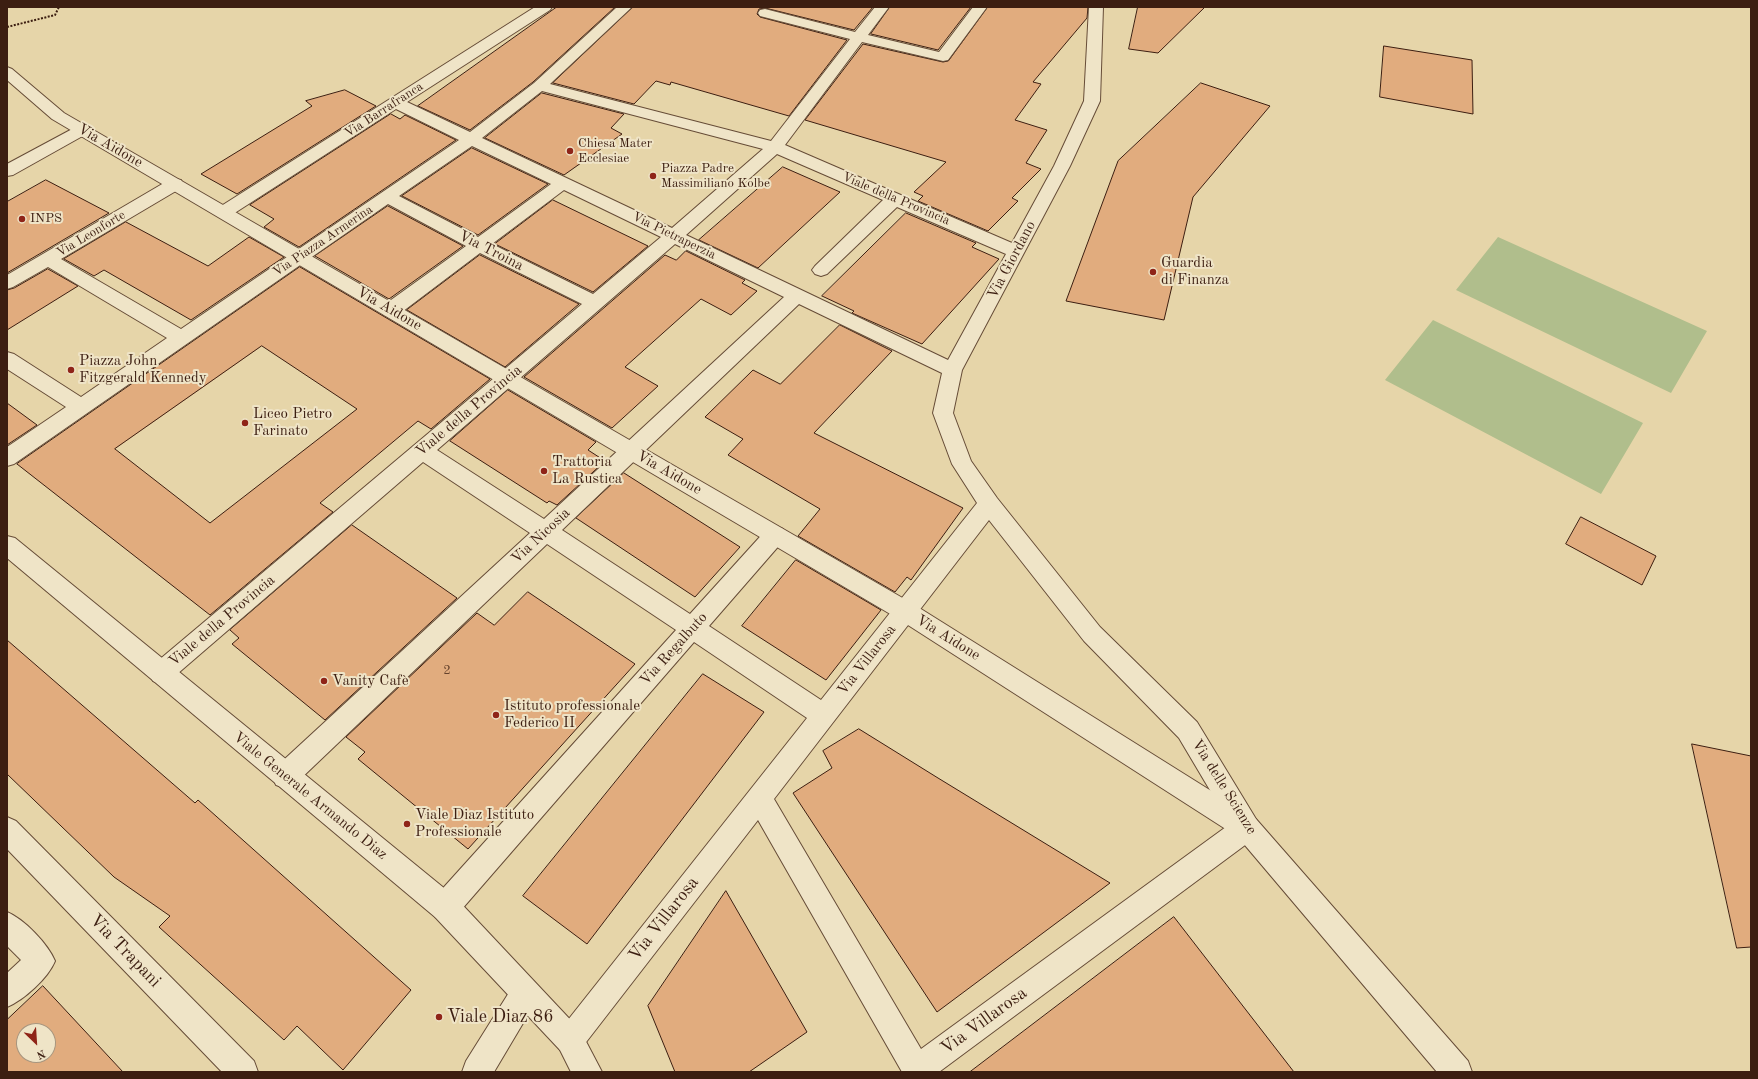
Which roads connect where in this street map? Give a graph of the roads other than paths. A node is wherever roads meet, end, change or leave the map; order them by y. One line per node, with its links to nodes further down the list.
1 (544, 7): 10 (street, Via Barrafranca)
2 (625, 7): 9 (street, Via Piazza Armerina)
3 (882, 7): 7 (street, Viale della Provincia)
4 (980, 7): 7 (street)
5 (1096, 7): 22 (street, Via Giordano)
6 (765, 13): 7 (street)
7 (858, 37): 13 (street, Viale della Provincia)
8 (7, 72): 11 (street, Via Aidone)
9 (539, 86): 12 (street, Via Piazza Armerina); 13 (street, Viale della Provincia)
10 (396, 103): 12 (street, Via Pietraperzia); 19 (street, Via Barrafranca)
11 (82, 130): 14 (street); 16 (street, Via Aidone)
12 (472, 139): 15 (street, Via Pietraperzia); 17 (street, Via Piazza Armerina)
13 (775, 147): 18 (street, Viale della Provincia); 20 (street, Viale della Provincia)
14 (7, 171)
15 (563, 183): 20 (street, Via Pietraperzia); 21 (street)
16 (175, 184): 19 (street, Via Aidone); 24 (street, Via Leonforte)
17 (387, 197): 21 (street, Via Troina); 23 (street, Via Piazza Armerina)
18 (894, 199): 22 (street, Viale della Provincia); 25 (street)
19 (224, 212): 23 (street, Via Aidone)
20 (674, 236): 27 (street, Via Pietraperzia); 28 (street, Viale della Provincia)
21 (478, 245): 28 (street, Via Troina); 29 (street)
22 (1017, 252): 32 (street, Via Giordano)
23 (300, 257): 29 (street, Via Aidone); 30 (street, Via Piazza Armerina)
24 (48, 259): 26 (street, Via Leonforte); 30 (street)
25 (821, 270)
26 (7, 283)
27 (797, 296): 32 (street, Via Pietraperzia); 36 (street, Via Nicosia)
28 (595, 303): 33 (street, Viale della Provincia)
29 (391, 310): 33 (street, Via Aidone)
30 (182, 338): 34 (street, Via Piazza Armerina)
31 (7, 359): 34 (street)
32 (952, 370): 38 (street, Via Giordano)
33 (507, 378): 35 (street, Viale della Provincia); 36 (street, Via Aidone)
34 (81, 407): 37 (street, Via Piazza Armerina)
35 (422, 450): 39 (street); 44 (street, Viale della Provincia)
36 (631, 451): 39 (street, Via Nicosia); 40 (street, Via Aidone)
37 (7, 458)
38 (990, 504): 42 (street, Via Villarosa); 48 (street, Via delle Scienze)
39 (546, 531): 43 (street); 46 (street, Via Nicosia)
40 (775, 536): 42 (street, Via Aidone); 43 (street, Via Regalbuto)
41 (7, 545): 44 (street, Viale Generale Armando Diaz)
42 (905, 611): 45 (street, Via Villarosa); 48 (street, Via Aidone)
43 (693, 628): 45 (street); 50 (street, Via Regalbuto)
44 (161, 673): 46 (street, Viale Generale Armando Diaz)
45 (824, 715): 47 (street, Via Villarosa)
46 (285, 776): 50 (street, Viale Generale Armando Diaz)
47 (759, 797): 48 (street, Via Villarosa); 54 (street, Via Villarosa)
48 (1247, 828): 58 (street, Via delle Scienze)
49 (7, 830): 55 (street, Via Trapani)
50 (445, 907): 53 (street, Viale Generale Armando Diaz)
51 (7, 926): 52 (street)
52 (7, 993)
53 (525, 993): 54 (street, Viale Generale Armando Diaz); 56 (street)
54 (570, 1040): 57 (street, Viale Generale Armando Diaz)
55 (243, 1072)
56 (477, 1072)
57 (587, 1072)
58 (1457, 1072)

